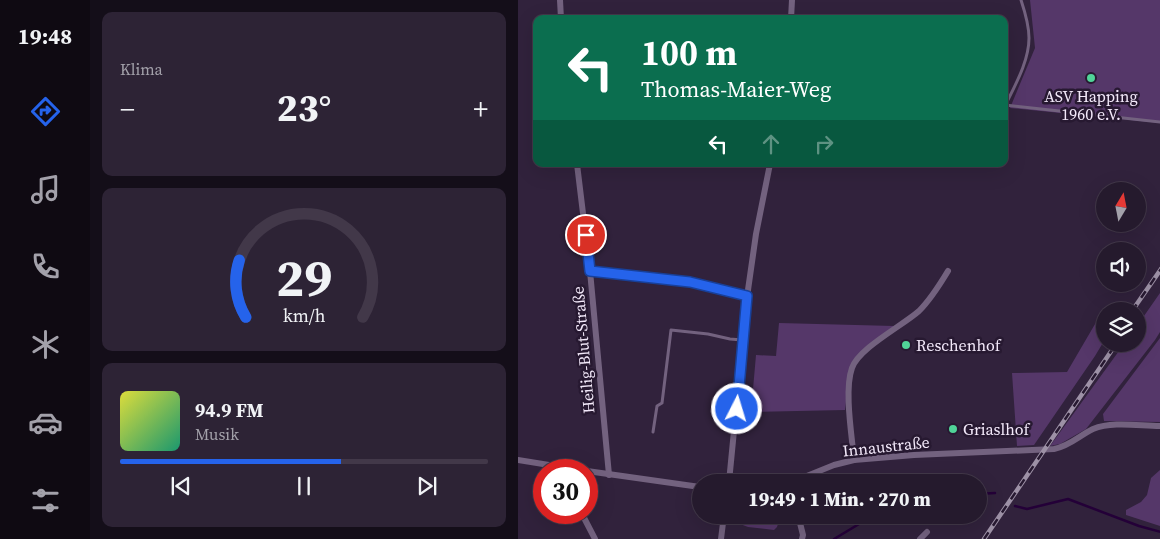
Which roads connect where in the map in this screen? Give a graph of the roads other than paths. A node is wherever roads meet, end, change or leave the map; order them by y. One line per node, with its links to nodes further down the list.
1 (560, 0): 4 (street)
2 (792, 0): 5 (street)
3 (1022, 0): 6 (lane)
4 (562, 15)
5 (791, 15)
6 (1008, 100)
7 (1008, 106): 8 (lane)
8 (1160, 122)
9 (577, 167): 11 (street, Heilig-Blut-Straße)
10 (769, 167): 13 (street)
11 (590, 271): 13 (street); 23 (street, Heilig-Blut-Straße)
12 (948, 271): 18 (street)
13 (747, 296): 14 (street)
14 (743, 340): 16 (lane); 21 (street)
15 (1160, 426): 18 (street, Innaustraße)
16 (653, 432)
17 (518, 460): 19 (street)
18 (854, 460): 22 (street, Innaustraße)
19 (533, 463)
20 (598, 473): 23 (street)
21 (730, 474)
22 (813, 474)
23 (609, 475): 24 (street)
24 (692, 486)
25 (587, 524): 29 (street)
26 (723, 524): 30 (street)
27 (800, 524): 31 (street)
28 (927, 532): 32 (street)
29 (595, 539)
30 (721, 539)
31 (802, 539)
32 (920, 539)

